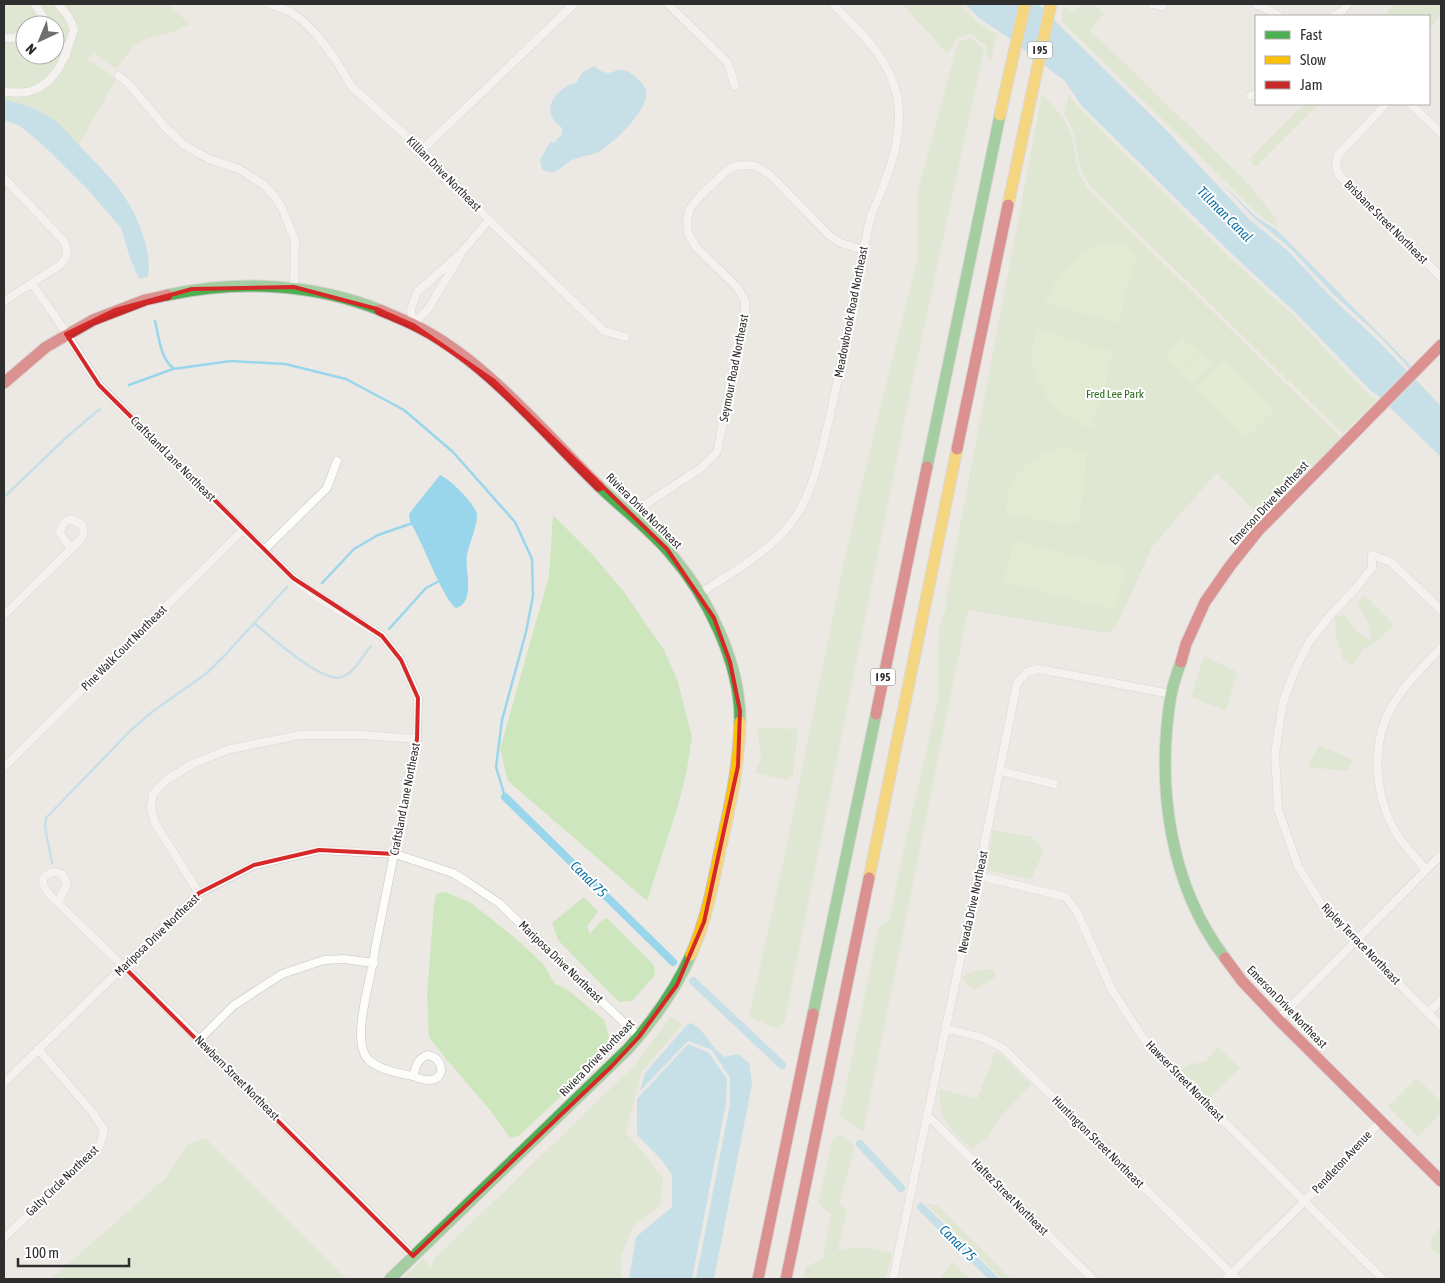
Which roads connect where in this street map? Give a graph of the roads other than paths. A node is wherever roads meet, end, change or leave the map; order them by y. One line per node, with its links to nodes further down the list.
1 (58, 4): 14 (street)
2 (270, 4): 21 (street, Killian Drive Northeast)
3 (574, 4): 21 (street)
4 (668, 4): 16 (street)
5 (833, 4): 24 (street, Meadowbrook Road Northeast)
6 (1025, 4): 76 (main road, I 95)
7 (1051, 4): 77 (main road, I 95)
8 (1152, 4): 11 (street)
9 (1256, 4): 12 (street)
10 (1348, 4): 13 (street)
11 (1162, 6)
12 (1278, 15)
13 (1336, 15)
14 (66, 56): 17 (street)
15 (119, 76): 28 (street)
16 (735, 86)
17 (4, 92)
18 (1385, 105): 26 (street, Brisbane Street Northeast)
19 (1411, 105): 20 (street)
20 (1441, 133)
21 (422, 150): 23 (street, Killian Drive Northeast)
22 (4, 178): 27 (street)
23 (489, 220): 25 (street); 32 (street, Killian Drive Northeast)
24 (864, 250): 36 (street, Seymour Road Northeast); 40 (street, Meadowbrook Road Northeast)
25 (460, 254): 30 (street); 30 (street)
26 (1441, 277)
27 (32, 284): 29 (street); 31 (street, Craftsland Lane Northeast)
28 (294, 287): 30 (main road, Riviera Drive Northeast); 31 (main road, Riviera Drive Northeast)
29 (4, 301)
30 (414, 325): 36 (main road, Riviera Drive Northeast)
31 (66, 334): 34 (main road, Riviera Drive Northeast); 37 (street, Craftsland Lane Northeast)
32 (625, 337)
33 (1441, 345): 44 (main road, Emerson Drive Northeast)
34 (4, 383)
35 (337, 461): 39 (street)
36 (629, 515): 40 (main road, Riviera Drive Northeast)
37 (244, 529): 39 (street, Craftsland Lane Northeast); 46 (street, Pine Walk Court Northeast)
38 (71, 549): 42 (street)
39 (264, 550): 45 (street, Craftsland Lane Northeast)
40 (699, 594): 63 (main road, Riviera Drive Northeast)
41 (1441, 610): 55 (street, Ripley Terrace Northeast)
42 (4, 615)
43 (1441, 648): 51 (street)
44 (1171, 694): 47 (street, Nevada Drive Northeast); 60 (main road, Emerson Drive Northeast)
45 (417, 739): 49 (street, Craftsland Lane Northeast); 53 (street)
46 (4, 767)
47 (1000, 771): 48 (street); 52 (street, Nevada Drive Northeast)
48 (1054, 784)
49 (394, 854): 53 (street, Mariposa Drive Northeast); 56 (street, Craftsland Lane Northeast); 63 (street, Mariposa Drive Northeast)
50 (1441, 855): 51 (street)
51 (1426, 870): 55 (street)
52 (979, 876): 62 (street, Nevada Drive Northeast); 71 (street, Hawser Street Northeast)
53 (199, 893): 57 (street, Mariposa Drive Northeast)
54 (58, 903): 57 (street, Newbern Street Northeast)
55 (1356, 942): 59 (street, Ripley Terrace Northeast); 60 (street)
56 (374, 963): 64 (street); 66 (street, Craftsland Lane Northeast)
57 (124, 967): 64 (street, Newbern Street Northeast); 65 (street, Mariposa Drive Northeast)
58 (1441, 1000): 59 (street)
59 (1428, 1013): 61 (street, Ripley Terrace Northeast)
60 (1278, 1019): 69 (main road, Emerson Drive Northeast)
61 (1441, 1026)
62 (945, 1028): 68 (street, Nevada Drive Northeast); 74 (street, Huntington Street Northeast)
63 (640, 1037): 73 (main road, Riviera Drive Northeast)
64 (199, 1040): 73 (street, Newbern Street Northeast)
65 (38, 1049): 67 (street, Mariposa Drive Northeast); 72 (street, Galty Circle Northeast)
66 (413, 1076)
67 (4, 1083)
68 (927, 1114): 78 (street, Nevada Drive Northeast); 79 (street, Haftez Street Northeast)
69 (1380, 1122): 70 (main road, Emerson Drive Northeast); 71 (street, Pendleton Avenue)
70 (1441, 1182)
71 (1305, 1201): 74 (street, Pendleton Avenue); 80 (street, Hawser Street Northeast)
72 (4, 1238)
73 (413, 1256): 75 (main road, Riviera Drive Northeast)
74 (1232, 1278)
75 (390, 1279)
76 (758, 1279)
77 (786, 1279)
78 (893, 1279)
79 (1092, 1279)
80 (1383, 1279)

